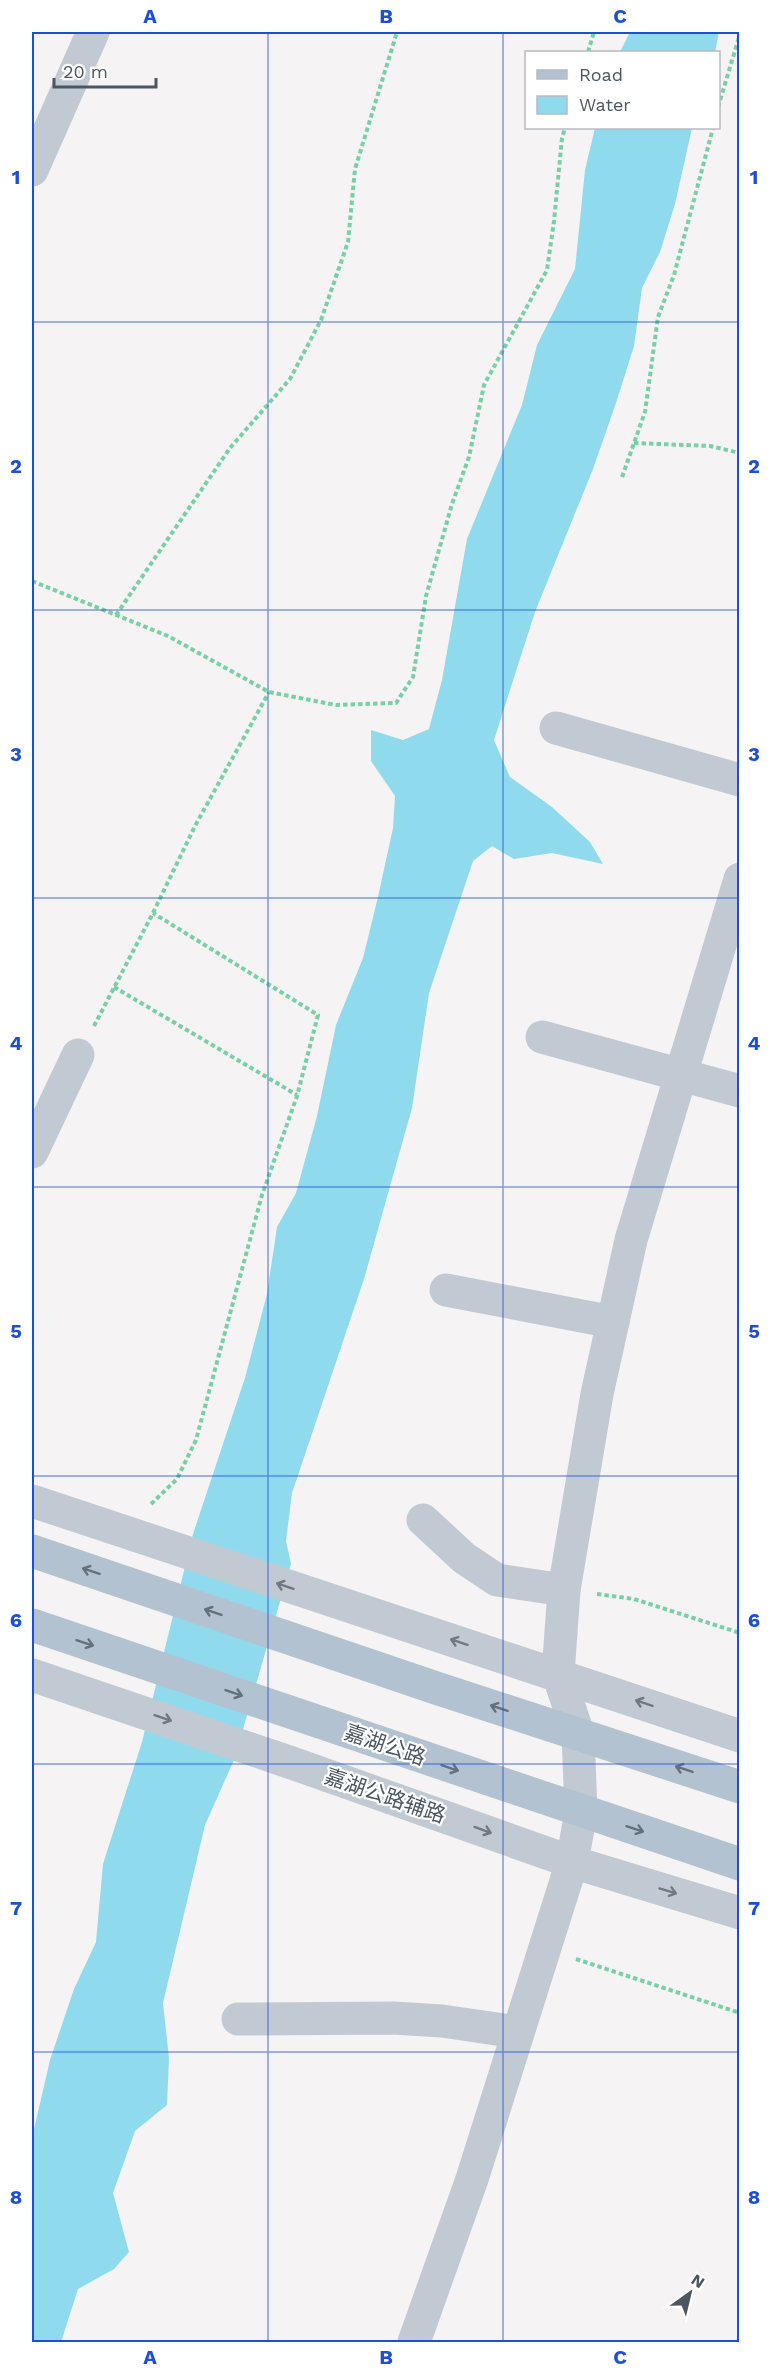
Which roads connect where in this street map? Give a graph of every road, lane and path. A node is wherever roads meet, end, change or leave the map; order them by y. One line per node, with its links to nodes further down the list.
1 (93, 32): 9 (street)
2 (397, 32): 14 (path)
3 (594, 32): 5 (path)
4 (740, 34): 6 (path)
5 (588, 51)
6 (720, 100)
7 (565, 129): 15 (path)
8 (713, 129): 10 (path)
9 (32, 170)
10 (634, 443): 11 (path); 12 (path)
11 (740, 453)
12 (622, 477)
13 (32, 581): 14 (path)
14 (116, 615): 15 (path)
15 (269, 692): 19 (path)
16 (556, 728): 17 (street)
17 (740, 780)
18 (740, 879): 23 (street)
19 (153, 913): 20 (path); 25 (path)
20 (114, 987): 22 (path); 25 (path)
21 (542, 1037): 23 (street)
22 (78, 1055): 26 (street)
23 (681, 1075): 24 (street); 28 (street)
24 (740, 1091)
25 (297, 1096): 31 (path)
26 (32, 1152)
27 (446, 1290): 28 (street)
28 (613, 1322): 33 (street)
29 (32, 1501): 31 (street)
30 (423, 1520): 33 (street)
31 (131, 1534): 36 (street, one-way to 31)
32 (32, 1551): 38 (main road, one-way to 32)
33 (564, 1590): 35 (path); 36 (street)
34 (32, 1625): 41 (main road, 嘉湖公路, one-way to 41)
35 (740, 1633)
36 (558, 1674): 38 (street); 39 (street, one-way to 36)
37 (32, 1675): 42 (street, 嘉湖公路辅路, one-way to 42)
38 (578, 1734): 40 (main road, one-way to 38); 41 (street)
39 (740, 1736)
40 (740, 1787)
41 (581, 1812): 42 (street); 43 (main road, 嘉湖公路, one-way to 43)
42 (572, 1862): 44 (street, 嘉湖公路辅路, one-way to 44); 45 (street)
43 (740, 1864)
44 (740, 1913)
45 (544, 1948): 46 (path); 48 (street)
46 (740, 2013)
47 (238, 2019): 48 (street)
48 (517, 2032): 49 (street)
49 (414, 2343)

